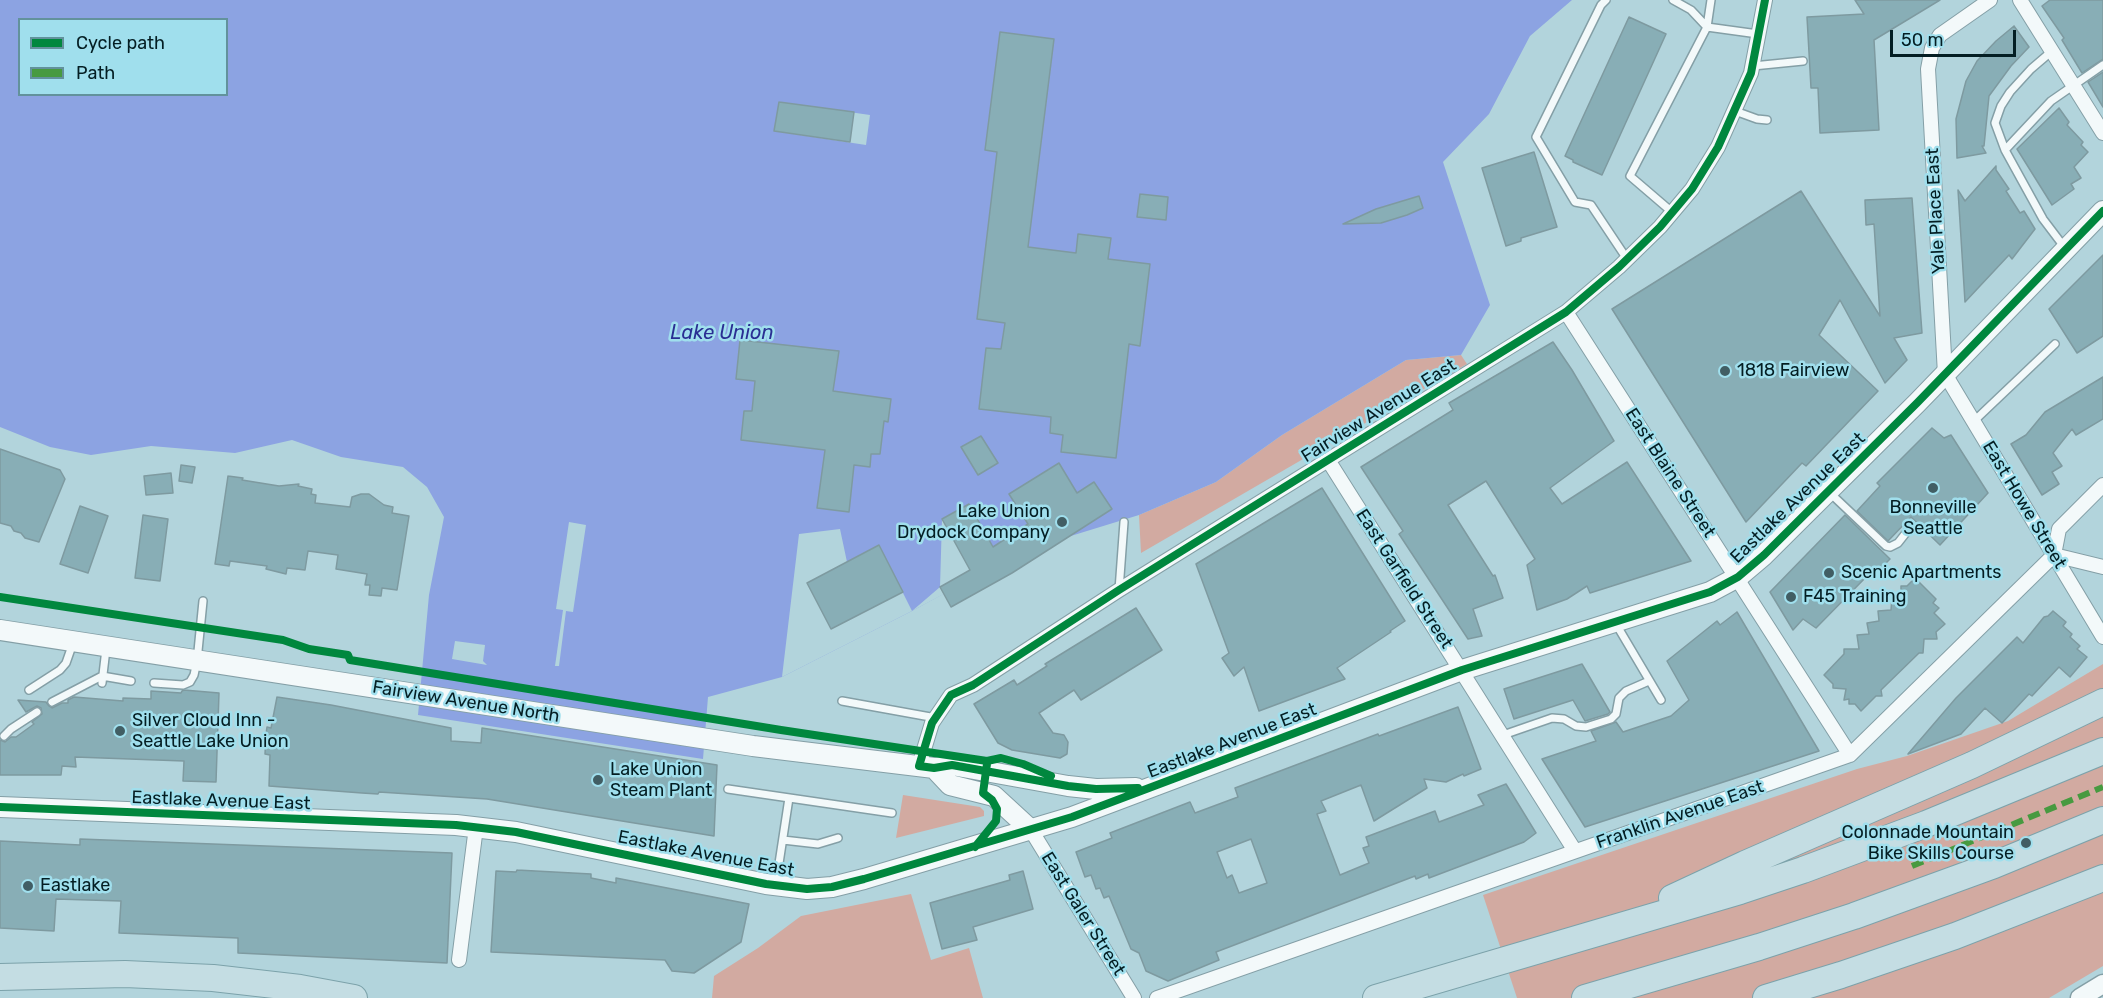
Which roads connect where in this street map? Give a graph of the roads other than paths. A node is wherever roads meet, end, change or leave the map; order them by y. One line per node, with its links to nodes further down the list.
1 (1606, 0): 21 (lane)
2 (1673, 0): 7 (lane)
3 (1711, 0): 7 (lane)
4 (1765, 0): 8 (street, Fairview Avenue East)
5 (1990, 0): 24 (street, Yale Place East)
6 (2020, 0): 9 (street)
7 (1707, 27): 8 (lane); 19 (lane)
8 (1758, 34): 12 (street, Fairview Avenue East)
9 (2052, 51): 13 (street); 17 (lane)
10 (1803, 61): 12 (lane)
11 (2103, 65): 13 (lane)
12 (1753, 66): 14 (street, Fairview Avenue East)
13 (2073, 84): 16 (street); 17 (lane)
14 (1735, 111): 15 (lane); 19 (street, Fairview Avenue East)
15 (1767, 120)
16 (2103, 133)
17 (2005, 150): 20 (lane)
18 (2103, 211): 20 (main road, Eastlake Avenue East)
19 (1672, 212): 21 (street, Fairview Avenue East)
20 (2066, 249): 24 (main road, Eastlake Avenue East)
21 (1627, 259): 22 (street, Fairview Avenue East)
22 (1566, 312): 26 (street, Fairview Avenue East); 33 (street, East Blaine Street)
23 (2055, 344): 25 (lane)
24 (1945, 374): 25 (street, East Howe Street); 28 (main road, Eastlake Avenue East)
25 (1974, 422): 31 (street, East Howe Street)
26 (1328, 460): 34 (street, Fairview Avenue East); 42 (street, East Garfield Street)
27 (2103, 485): 31 (street)
28 (1828, 491): 30 (lane); 33 (main road, Eastlake Avenue East)
29 (1124, 522): 34 (lane)
30 (1910, 528)
31 (2054, 555): 32 (street); 38 (street, East Howe Street); 57 (street, Franklin Avenue East)
32 (2103, 567)
33 (1737, 577): 36 (main road, Eastlake Avenue East); 57 (street, East Blaine Street)
34 (1119, 590): 53 (street, Fairview Avenue East)
35 (203, 601): 41 (lane)
36 (1614, 622): 42 (main road, Eastlake Avenue East); 45 (lane)
37 (0, 630): 39 (main road, Fairview Avenue North)
38 (2103, 637)
39 (74, 641): 40 (main road, Fairview Avenue North); 47 (lane)
40 (107, 646): 41 (main road, Fairview Avenue North); 43 (lane)
41 (197, 661): 46 (lane); 58 (main road, Fairview Avenue North)
42 (1462, 670): 54 (street, East Garfield Street); 59 (main road, Eastlake Avenue East)
43 (102, 680): 44 (lane); 50 (lane)
44 (131, 681)
45 (1649, 681): 48 (lane); 54 (lane)
46 (154, 683)
47 (29, 690)
48 (1661, 700)
49 (842, 701): 53 (lane)
50 (52, 702)
51 (2103, 702): 72 (highway)
52 (38, 712): 55 (lane)
53 (936, 718): 58 (street, Fairview Avenue East)
54 (1503, 735): 69 (street, East Garfield Street)
55 (4, 736)
56 (2103, 751): 72 (highway)
57 (1850, 755): 69 (street, Franklin Avenue East)
58 (927, 767): 59 (main road, Fairview Avenue North); 66 (main road)
59 (1153, 786): 66 (main road, Eastlake Avenue East)
60 (728, 789): 61 (lane)
61 (789, 798): 63 (lane); 68 (lane)
62 (0, 807): 65 (main road, Eastlake Avenue East)
63 (892, 813)
64 (2103, 820): 80 (highway)
65 (476, 827): 71 (main road, Eastlake Avenue East); 73 (street)
66 (1031, 831): 71 (main road, Eastlake Avenue East); 77 (street, East Galer Street)
67 (838, 838): 68 (lane)
68 (783, 840): 71 (lane)
69 (1575, 851): 78 (street, Franklin Avenue East)
70 (2103, 878): 81 (highway)
71 (776, 885)
72 (1594, 934): 79 (highway)
73 (459, 960)
74 (7, 977): 76 (highway)
75 (2103, 984): 82 (street)
76 (354, 998)
77 (1134, 998)
78 (1157, 998)
79 (1376, 998)
80 (1585, 998)
81 (1766, 998)
82 (2080, 998)

